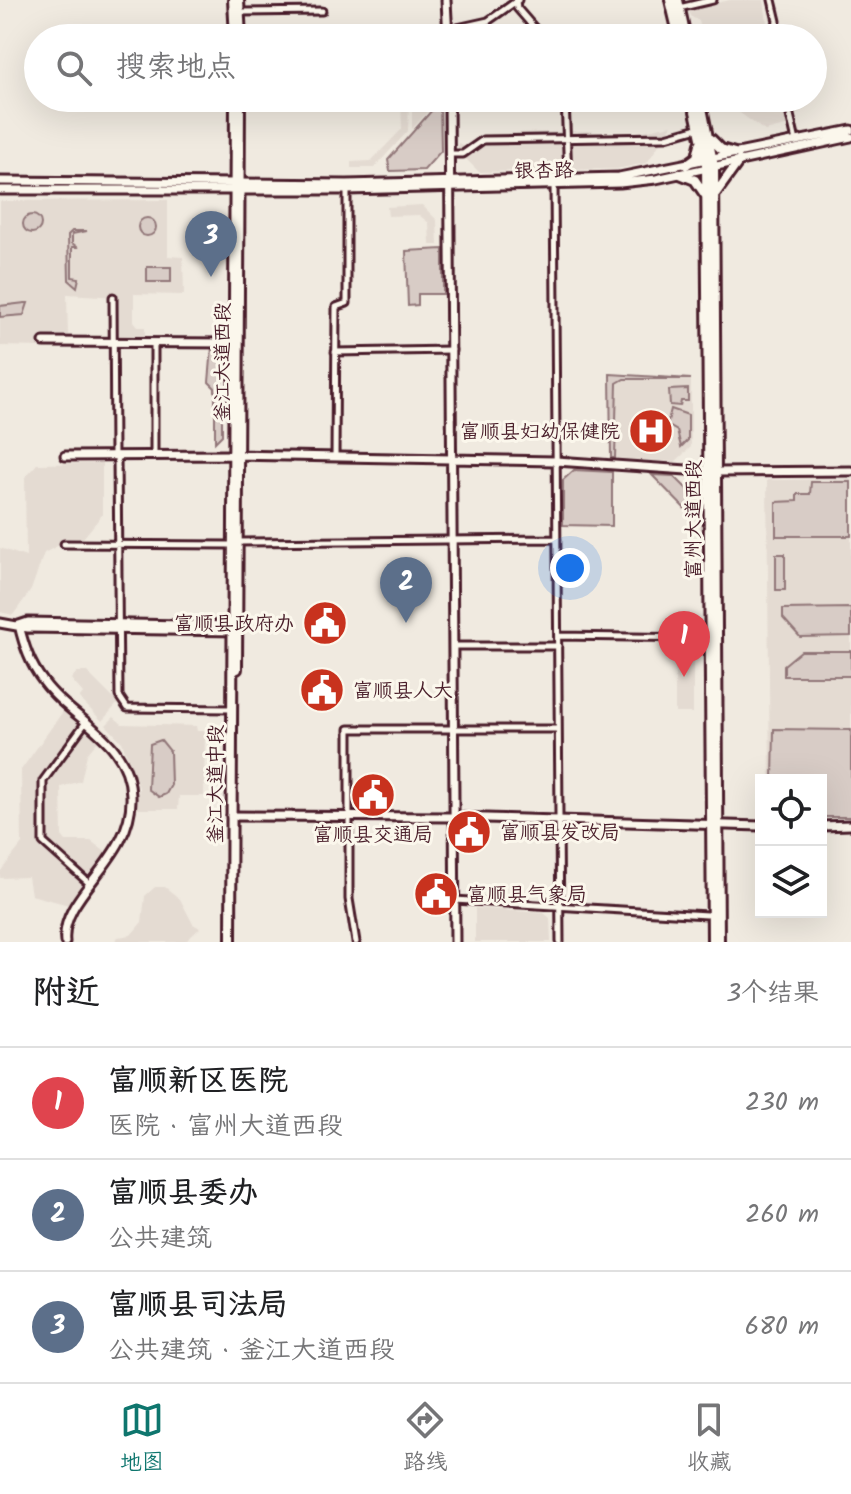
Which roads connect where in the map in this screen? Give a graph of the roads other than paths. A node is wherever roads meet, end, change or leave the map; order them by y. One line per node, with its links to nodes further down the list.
1 (236, 0): 9 (main road); 10 (main road)
2 (446, 0): 12 (street)
3 (670, 0): 15 (main road)
4 (713, 0): 7 (street)
5 (772, 0): 17 (street)
6 (516, 1): 13 (street); 14 (street)
7 (678, 4): 16 (main road)
8 (322, 11): 9 (street)
9 (240, 12): 11 (main road)
10 (237, 24)
11 (239, 24)
12 (447, 24)
13 (479, 24)
14 (531, 24)
15 (676, 24)
16 (683, 24)
17 (776, 24)
18 (238, 112): 38 (main road, 釜江大道西段)
19 (449, 112): 29 (street)
20 (566, 112): 26 (street)
21 (696, 112): 25 (main road, 富州大道西段)
22 (701, 112): 25 (main road, 富州大道西段)
23 (789, 112): 28 (street)
24 (851, 130): 28 (street, 银杏路)
25 (702, 132): 26 (street); 30 (main road); 31 (main road, 富州大道西段); 32 (main road)
26 (567, 136): 29 (street); 34 (street)
27 (851, 137): 30 (street, 银杏路)
28 (796, 141): 30 (street, 银杏路)
29 (450, 155): 37 (street)
30 (738, 157): 31 (street, 银杏路); 41 (main road)
31 (710, 163): 32 (street, 银杏路); 33 (street, 银杏路); 41 (main road, 富州大道西段)
32 (686, 165): 34 (street, 银杏路)
33 (680, 174): 36 (street, 银杏路); 41 (main road)
34 (568, 179): 36 (street, 银杏路)
35 (0, 181): 38 (street)
36 (554, 183): 37 (street, 银杏路); 55 (street)
37 (450, 184): 38 (street, 银杏路); 40 (street, 银杏路); 47 (street)
38 (237, 186): 39 (street); 40 (street, 银杏路); 46 (main road, 釜江大道西段); 49 (main road, 釜江大道西段)
39 (0, 190)
40 (347, 190): 48 (street)
41 (710, 197): 56 (main road, 富州大道西段)
42 (113, 297): 44 (street)
43 (44, 342): 44 (street)
44 (113, 342): 45 (street); 51 (street)
45 (154, 342): 46 (street); 52 (street)
46 (233, 343): 49 (main road, 釜江大道西段)
47 (452, 350): 48 (street); 54 (street)
48 (335, 352): 53 (street)
49 (235, 455): 52 (street); 53 (street); 62 (main road, 釜江大道西段)
50 (65, 456): 51 (street)
51 (116, 456): 52 (street); 61 (street)
52 (154, 456)
53 (335, 457): 54 (street)
54 (451, 459): 55 (street); 59 (street)
55 (556, 461): 56 (street); 58 (street)
56 (712, 471): 57 (street); 80 (main road, 富州大道西段)
57 (851, 471)
58 (557, 539): 59 (street); 67 (street)
59 (452, 540): 62 (street); 69 (street)
60 (64, 544): 61 (street)
61 (118, 544): 62 (street); 65 (street)
62 (235, 544): 66 (main road, 釜江大道西段)
63 (0, 623): 64 (street)
64 (19, 625): 65 (street); 72 (street)
65 (119, 626): 66 (street); 71 (street)
66 (235, 628): 71 (main road, 釜江大道中段); 75 (main road, 釜江大道中段)
67 (558, 636): 68 (street); 70 (street)
68 (705, 638)
69 (453, 646): 70 (street); 73 (street)
70 (558, 646): 74 (street)
71 (232, 709): 75 (main road, 釜江大道中段)
72 (86, 722): 83 (street); 83 (street)
73 (453, 728): 74 (street); 76 (street); 77 (street)
74 (558, 729): 78 (street)
75 (234, 816): 76 (street); 88 (main road, 釜江大道中段)
76 (350, 817): 77 (street); 89 (street)
77 (454, 817): 78 (street); 84 (street)
78 (559, 819): 80 (street); 85 (street)
79 (851, 825): 82 (street)
80 (715, 826): 81 (street); 92 (main road, 富州大道西段); 93 (main road, 富州大道西段)
81 (755, 826)
82 (827, 826)
83 (91, 885): 87 (street)
84 (454, 900): 85 (street); 90 (street)
85 (560, 906): 86 (street); 91 (street)
86 (707, 915)
87 (65, 942)
88 (234, 942)
89 (356, 942)
90 (455, 942)
91 (560, 942)
92 (712, 942)
93 (719, 942)

